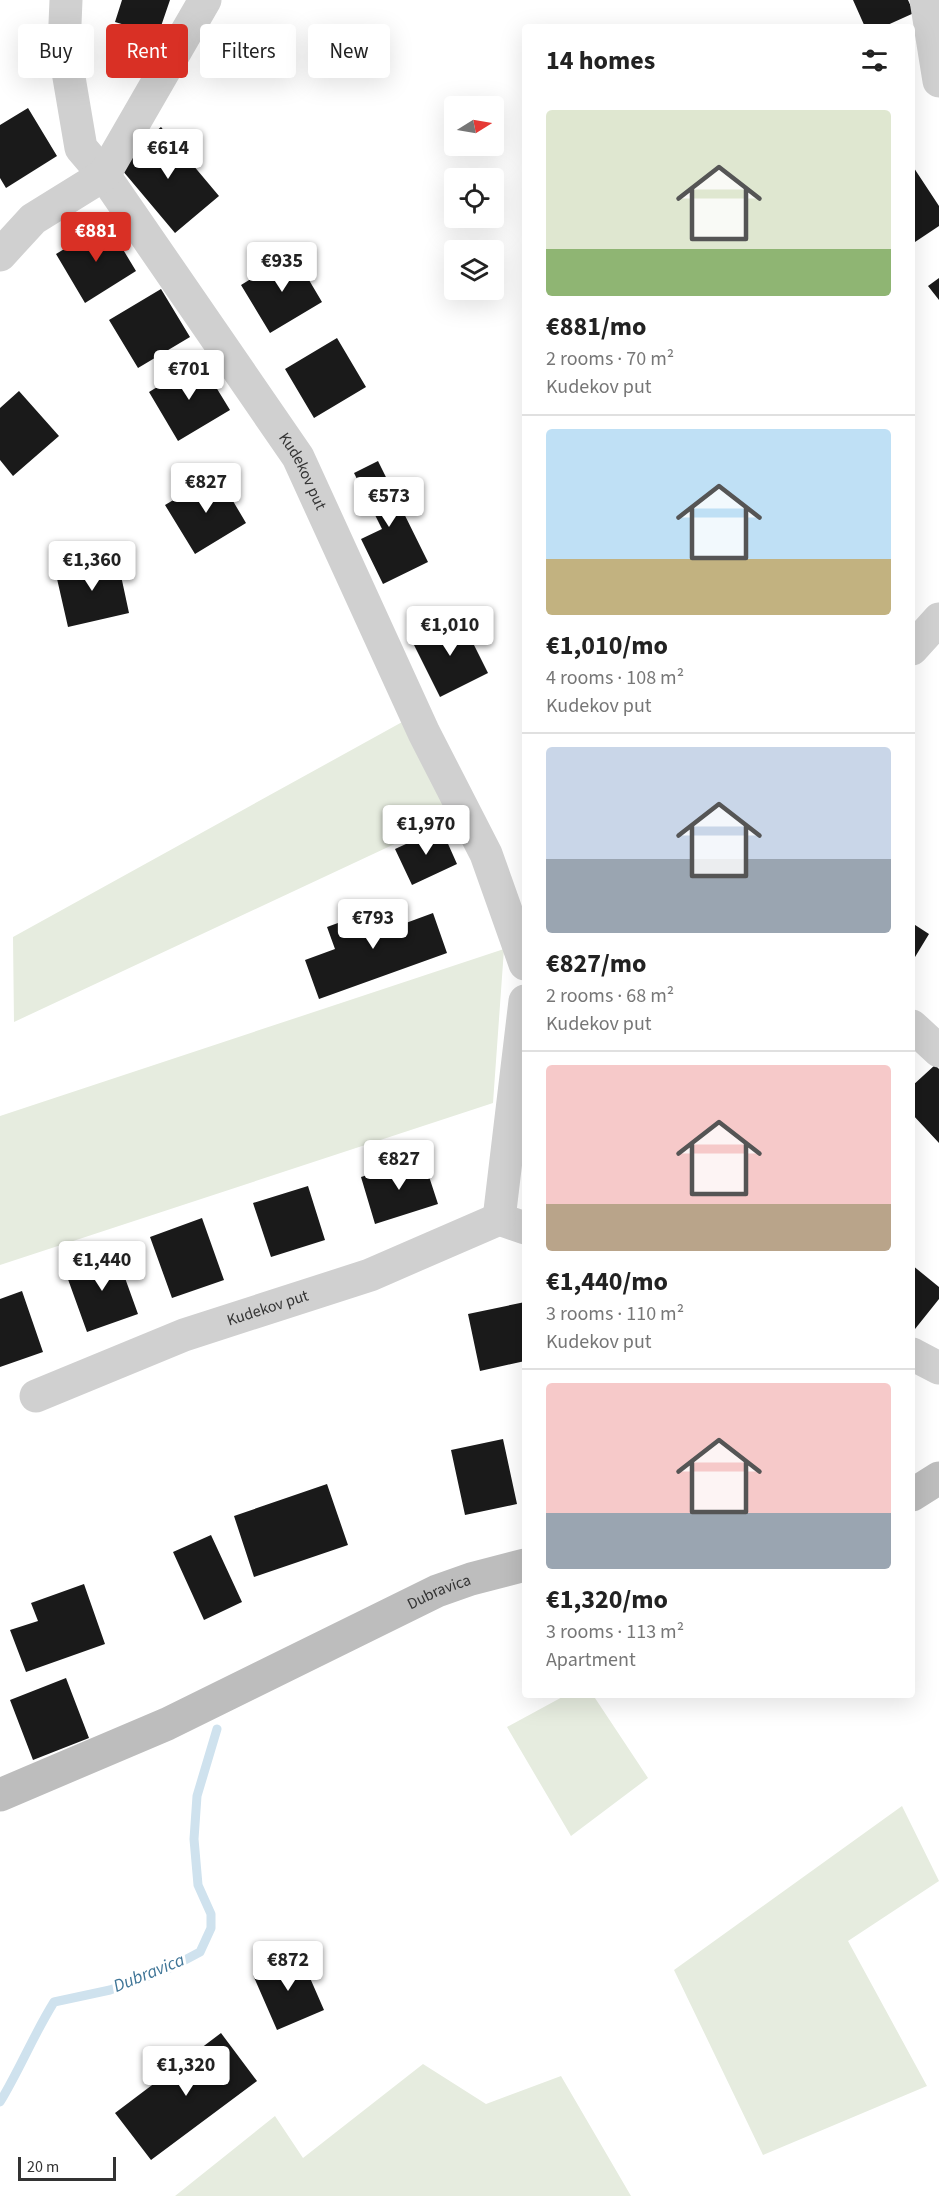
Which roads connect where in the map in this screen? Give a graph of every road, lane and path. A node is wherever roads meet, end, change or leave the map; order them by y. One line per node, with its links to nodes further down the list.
1 (66, 0): 5 (street, Kudekov put)
2 (205, 0): 5 (street)
3 (926, 0): 4 (street)
4 (939, 81)
5 (104, 175): 6 (street); 9 (street, Kudekov put)
6 (0, 255)
7 (939, 619): 8 (street)
8 (915, 646)
9 (522, 956)
10 (915, 1029): 11 (street)
11 (939, 1051)
12 (522, 1052): 13 (street, Kudekov put)
13 (512, 1223): 16 (street, Kudekov put)
14 (915, 1356): 15 (street)
15 (939, 1368)
16 (36, 1396)
17 (939, 1478): 18 (street)
18 (915, 1494)
19 (522, 1566): 20 (street, Dubravica)
20 (0, 1795)

